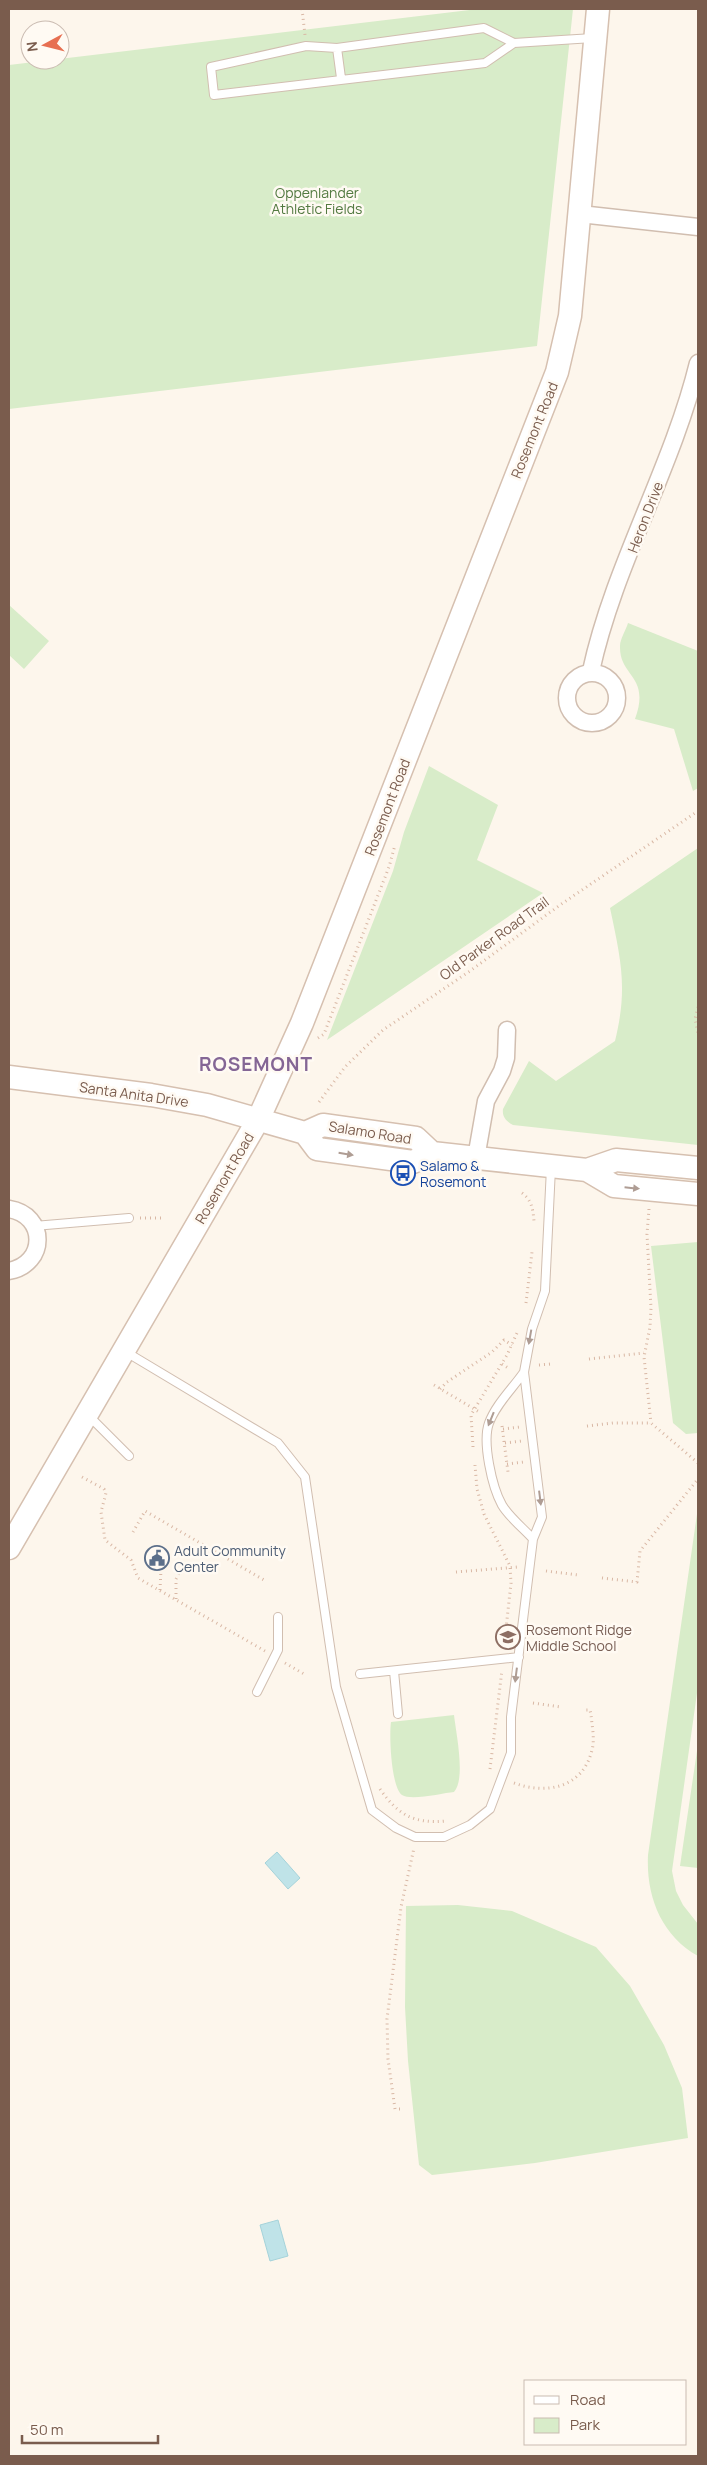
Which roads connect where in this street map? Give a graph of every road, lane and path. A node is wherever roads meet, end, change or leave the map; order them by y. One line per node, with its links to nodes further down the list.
1 (302, 9): 5 (path)
2 (598, 9): 3 (main road, Rosemont Road)
3 (595, 38): 4 (lane); 8 (main road, Rosemont Road)
4 (514, 43): 6 (lane); 7 (lane)
5 (306, 46): 6 (lane); 7 (lane)
6 (337, 48): 7 (lane)
7 (341, 78)
8 (580, 214): 9 (street); 18 (main road, Rosemont Road)
9 (698, 227)
10 (698, 363): 11 (street, Heron Drive)
11 (591, 671)
12 (698, 811): 17 (path, Old Parker Road Trail)
13 (698, 1007): 15 (path)
14 (507, 1030): 19 (street)
15 (698, 1033)
16 (9, 1077): 18 (main road, Santa Anita Drive)
17 (319, 1102)
18 (258, 1120): 19 (main road, Salamo Road); 36 (main road, Rosemont Road)
19 (476, 1158): 20 (main road, Salamo Road)
20 (551, 1166): 22 (main road, Salamo Road); 43 (lane, one-way to 43)
21 (698, 1168): 22 (main road, Salamo Road)
22 (588, 1170): 24 (main road, Salamo Road, one-way to 24)
23 (522, 1193): 30 (path)
24 (698, 1194)
25 (650, 1206): 37 (path)
26 (9, 1209): 29 (street)
27 (129, 1218): 28 (path); 29 (lane)
28 (165, 1218)
29 (34, 1226): 32 (street)
30 (534, 1228)
31 (533, 1247): 33 (path)
32 (9, 1271)
33 (524, 1308)
34 (518, 1331): 35 (path)
35 (512, 1345): 39 (path); 45 (path)
36 (123, 1351): 47 (main road, Rosemont Road); 95 (lane)
37 (644, 1353): 38 (path); 49 (path)
38 (589, 1359)
39 (502, 1364): 42 (path); 46 (path)
40 (551, 1364): 41 (path)
41 (539, 1365)
42 (508, 1368)
43 (524, 1372): 64 (lane, one-way to 64); 64 (lane, one-way to 64)
44 (434, 1385): 45 (path)
45 (440, 1389): 46 (path)
46 (474, 1410): 48 (path); 54 (path)
47 (87, 1414): 55 (lane); 65 (main road, Rosemont Road)
48 (481, 1414)
49 (651, 1423): 50 (path); 58 (path)
50 (587, 1426)
51 (522, 1427): 53 (path)
52 (523, 1441): 53 (path)
53 (505, 1443): 59 (path)
54 (474, 1455)
55 (129, 1456)
56 (526, 1462): 59 (path)
57 (474, 1463): 68 (path)
58 (698, 1463)
59 (507, 1464): 60 (path)
60 (508, 1472)
61 (82, 1477): 77 (path)
62 (698, 1479): 75 (path)
63 (133, 1532): 67 (path)
64 (533, 1539): 80 (lane)
65 (9, 1548)
66 (164, 1562): 77 (path)
67 (240, 1566): 70 (path); 76 (path)
68 (510, 1566): 69 (path); 73 (path); 82 (path)
69 (518, 1567)
70 (236, 1571)
71 (546, 1571): 74 (path)
72 (180, 1572): 78 (path)
73 (456, 1572)
74 (578, 1575)
75 (602, 1578)
76 (264, 1580)
77 (160, 1590): 78 (path)
78 (176, 1599): 81 (path)
79 (278, 1617): 81 (lane)
80 (518, 1657): 82 (lane); 95 (lane, one-way to 95)
81 (276, 1658): 84 (path); 86 (lane)
82 (503, 1659): 83 (lane); 91 (path)
83 (394, 1671): 85 (lane); 90 (lane)
84 (304, 1674)
85 (360, 1674)
86 (257, 1692)
87 (533, 1703): 88 (path)
88 (561, 1707)
89 (586, 1710): 92 (path)
90 (398, 1714)
91 (488, 1775)
92 (514, 1783)
93 (379, 1788): 94 (path)
94 (453, 1818)
95 (415, 1837): 96 (path)
96 (400, 2109)

